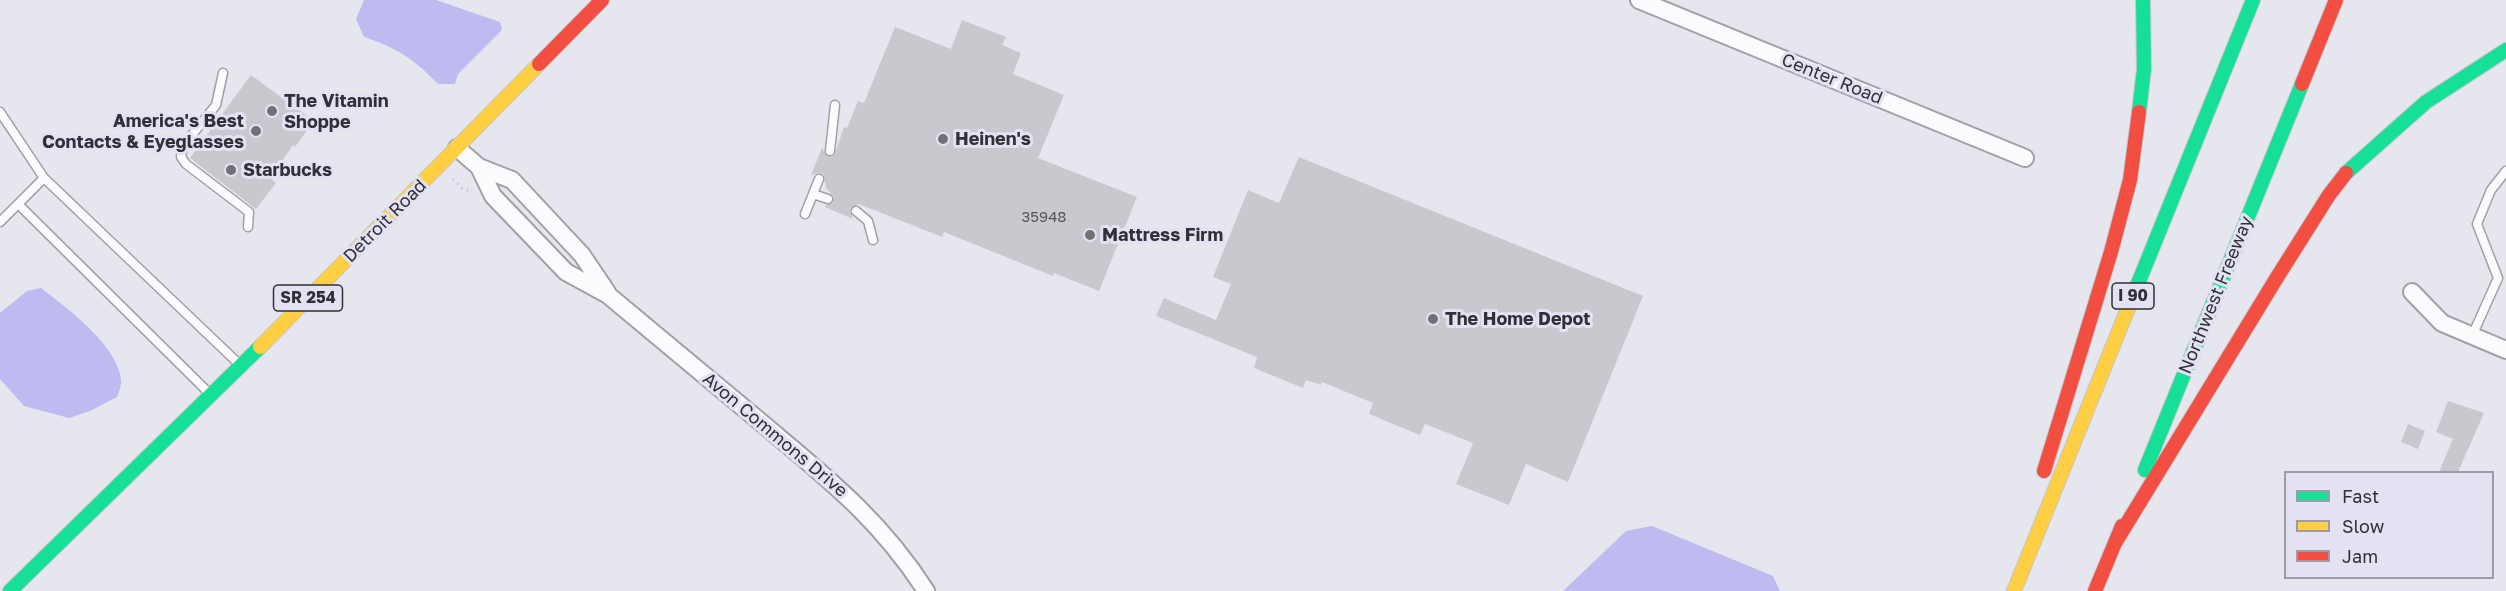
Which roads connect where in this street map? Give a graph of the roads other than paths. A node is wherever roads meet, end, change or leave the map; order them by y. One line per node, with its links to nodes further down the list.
1 (602, 0): 10 (main road, Detroit Road / SR 254)
2 (1639, 0): 12 (street, Center Road)
3 (2143, 0): 35 (main road)
4 (2253, 0): 36 (main road, I 90)
5 (2336, 0): 32 (main road, Northwest Freeway)
6 (2506, 50): 32 (main road)
7 (223, 73): 23 (lane)
8 (835, 105): 11 (lane)
9 (0, 112): 15 (lane)
10 (457, 148): 13 (street, Avon Commons Drive); 30 (main road, Detroit Road / SR 254)
11 (830, 151)
12 (2025, 158)
13 (479, 167): 27 (street, Avon Commons Drive); 27 (street, Avon Commons Drive)
14 (2506, 171): 25 (lane)
15 (44, 178): 19 (lane); 30 (lane)
16 (819, 179): 17 (lane)
17 (813, 194): 18 (lane); 21 (lane)
18 (828, 199)
19 (18, 204): 22 (lane); 31 (lane)
20 (856, 211): 24 (lane)
21 (805, 214)
22 (0, 222)
23 (248, 227)
24 (873, 240)
25 (2502, 279): 28 (lane)
26 (2412, 292): 28 (street)
27 (608, 295): 34 (street, Avon Commons Drive)
28 (2472, 336): 29 (street)
29 (2506, 350)
30 (240, 366): 31 (main road, Detroit Road / SR 254)
31 (212, 395): 33 (main road, Detroit Road / SR 254)
32 (2115, 543): 37 (main road, Northwest Freeway)
33 (10, 591)
34 (926, 591)
35 (2008, 591)
36 (2014, 591)
37 (2095, 591)

